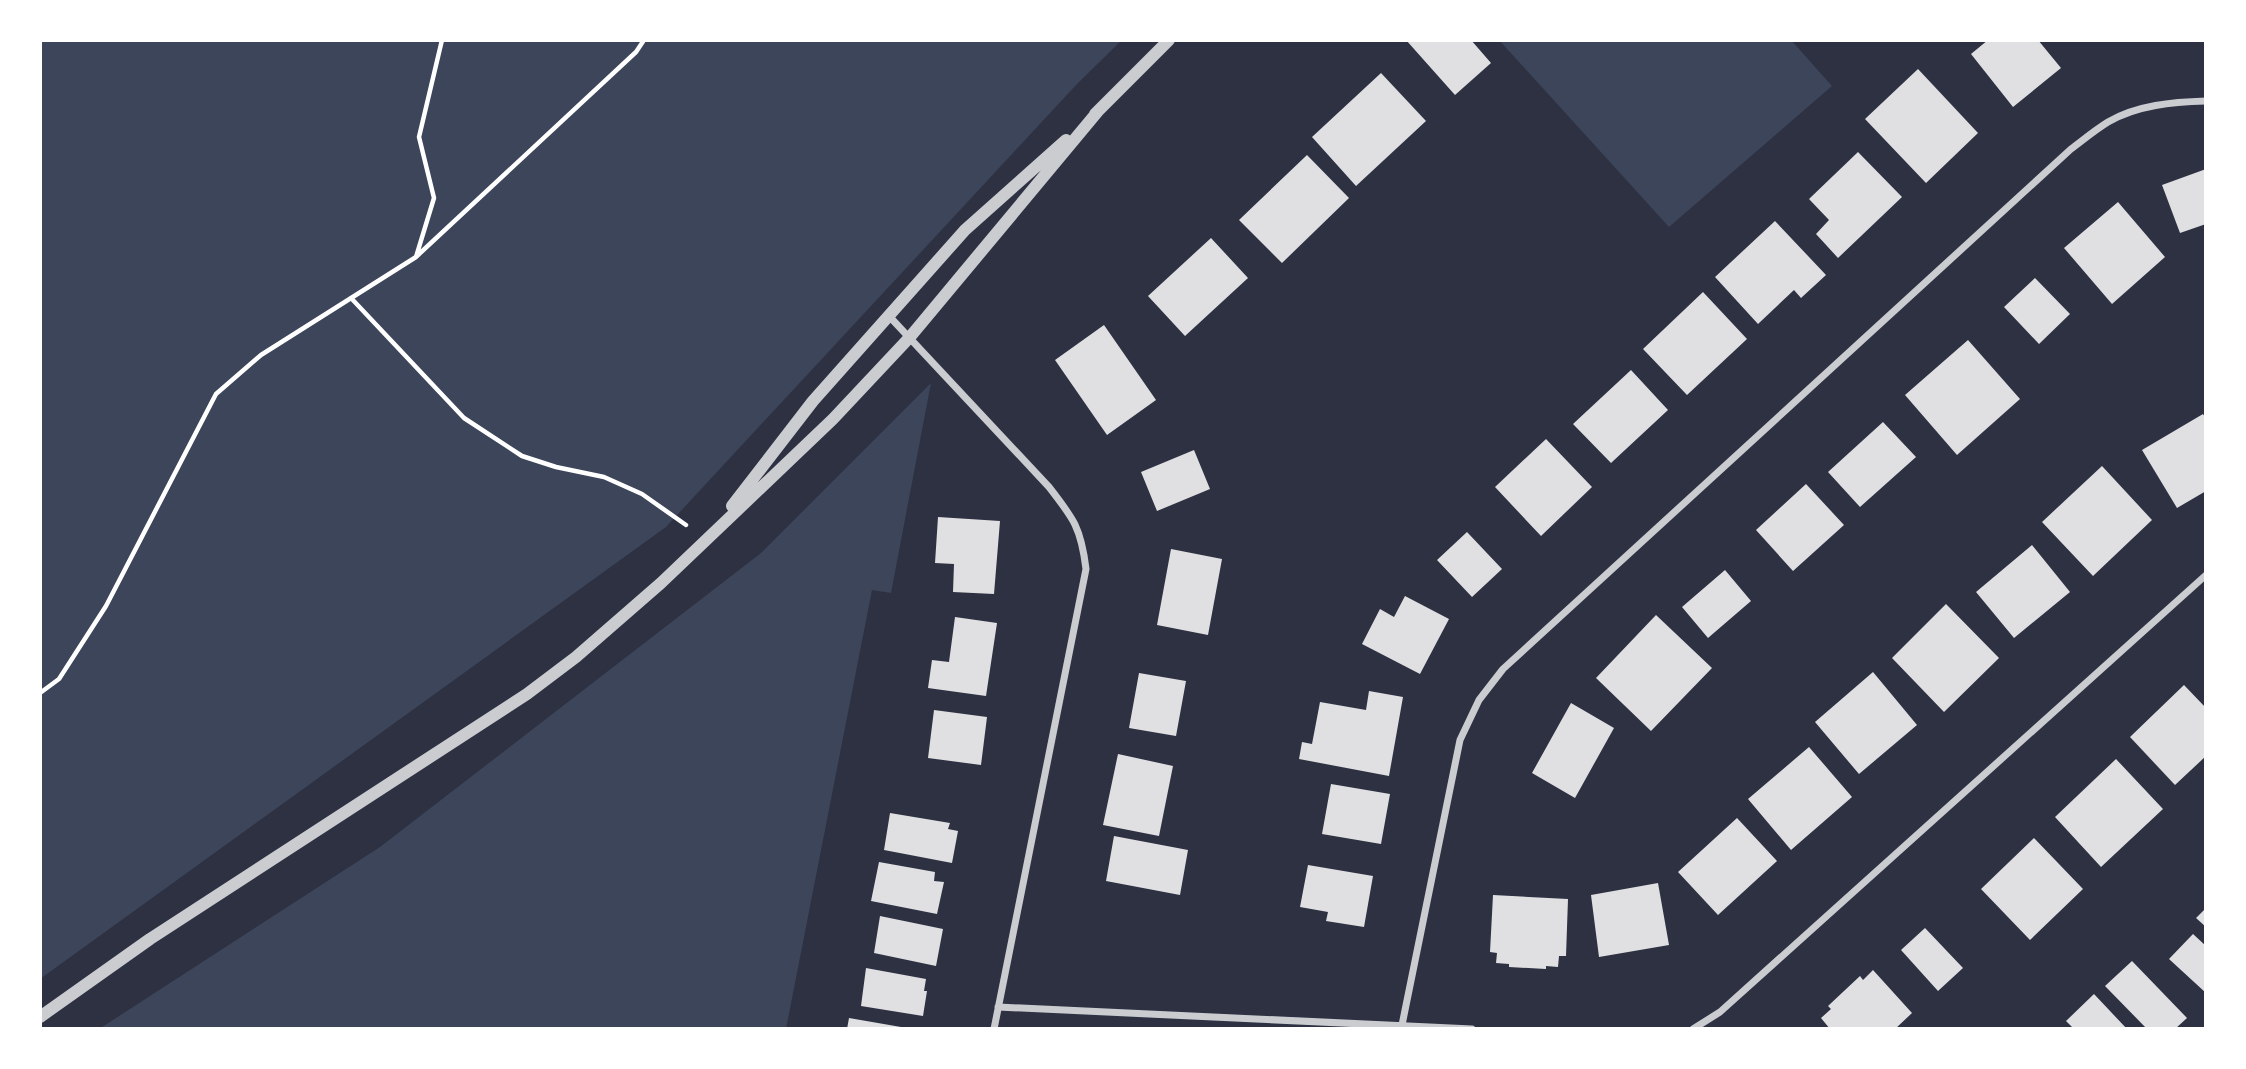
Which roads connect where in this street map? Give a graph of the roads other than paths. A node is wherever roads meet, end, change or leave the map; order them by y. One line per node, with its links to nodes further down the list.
1 (1169, 40): 3 (street)
2 (2206, 101): 10 (street)
3 (1100, 110): 4 (street); 5 (street)
4 (888, 316): 5 (street); 6 (street)
5 (910, 337): 6 (street); 8 (street)
6 (707, 540): 9 (street)
7 (2206, 575): 13 (street)
8 (998, 1007): 10 (street); 11 (street)
9 (40, 1017)
10 (1402, 1024): 12 (street)
11 (994, 1029)
12 (1472, 1029)
13 (1693, 1029)

